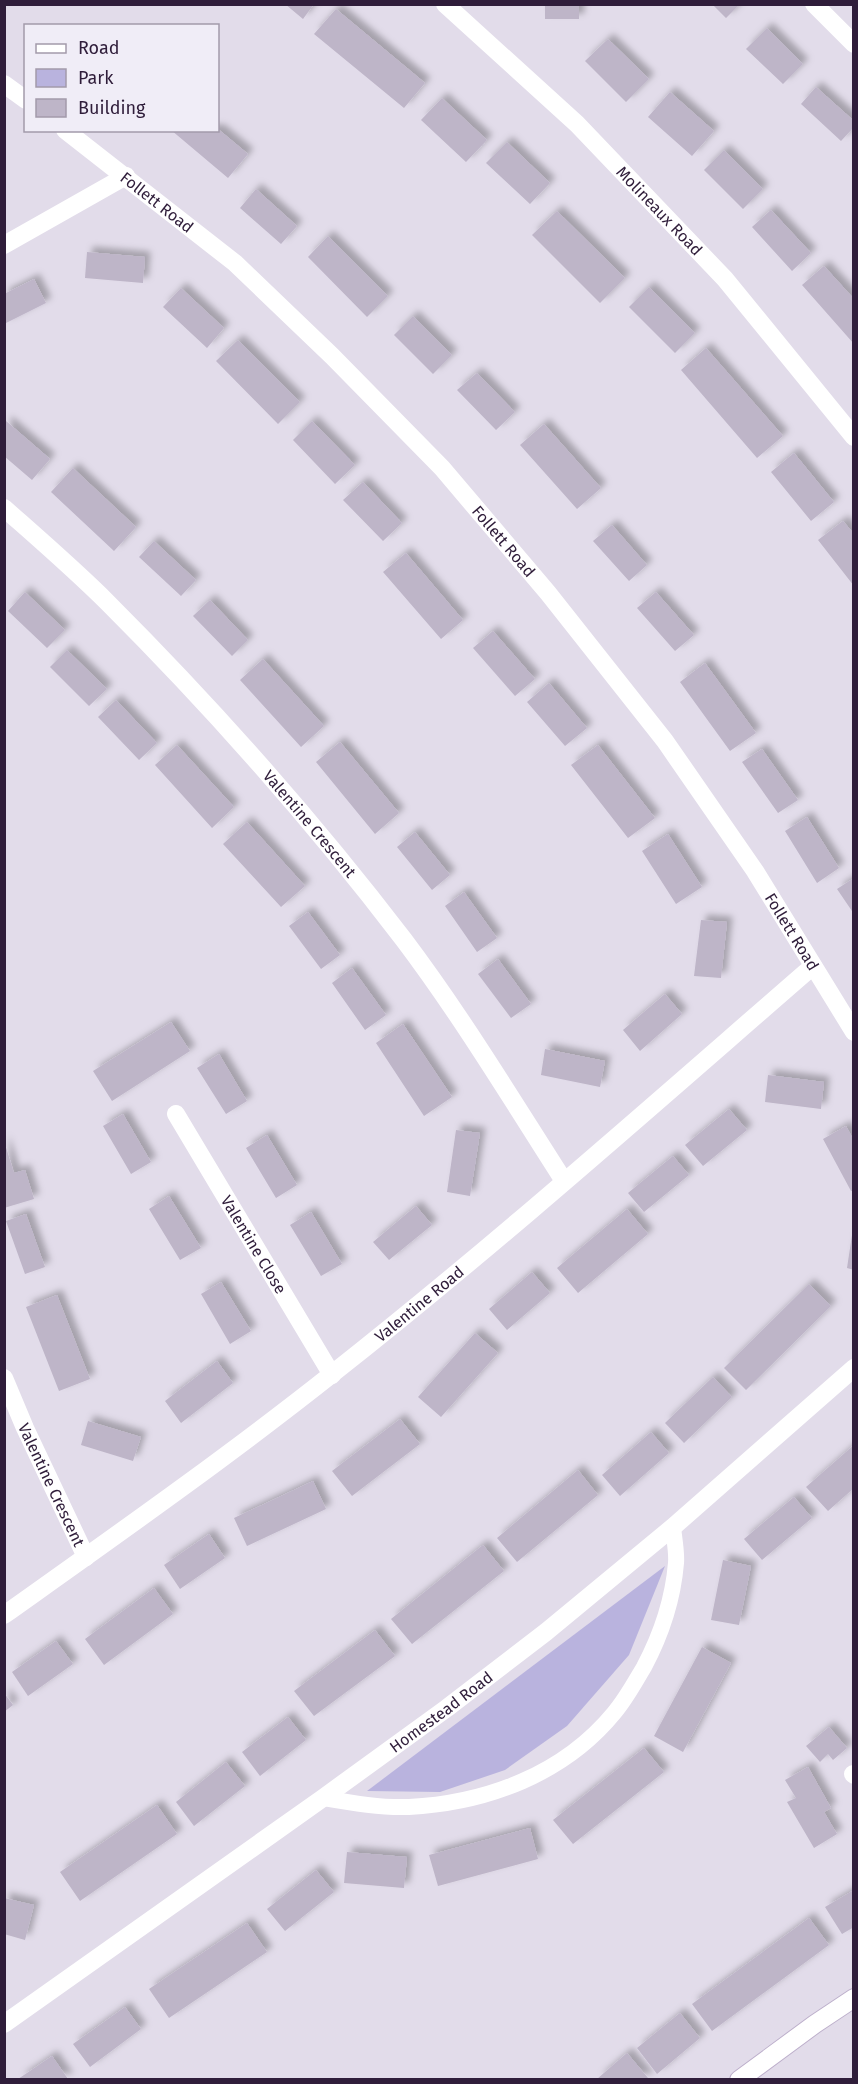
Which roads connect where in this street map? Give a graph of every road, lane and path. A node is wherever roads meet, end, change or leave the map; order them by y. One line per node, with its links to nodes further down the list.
1 (445, 4): 9 (street, Molineaux Road)
2 (814, 4): 3 (street)
3 (854, 44)
4 (4, 84): 5 (street)
5 (24, 99)
6 (68, 132): 7 (street, Follett Road)
7 (126, 177): 8 (street); 11 (street, Follett Road)
8 (4, 245)
9 (854, 437)
10 (4, 508): 14 (street, Valentine Crescent)
11 (813, 966): 12 (street, Follett Road); 14 (street, Valentine Road)
12 (854, 1032)
13 (176, 1114): 16 (street, Valentine Close)
14 (564, 1181): 16 (street, Valentine Road)
15 (854, 1368): 18 (street, Homestead Road)
16 (332, 1375): 19 (street, Valentine Road)
17 (4, 1378): 19 (street, Valentine Crescent)
18 (673, 1527): 21 (street, Homestead Road); 21 (lane)
19 (86, 1557): 20 (street, Valentine Road)
20 (4, 1615)
21 (323, 1798): 23 (street, Homestead Road)
22 (854, 1998): 24 (street)
23 (4, 2024)
24 (739, 2079)

